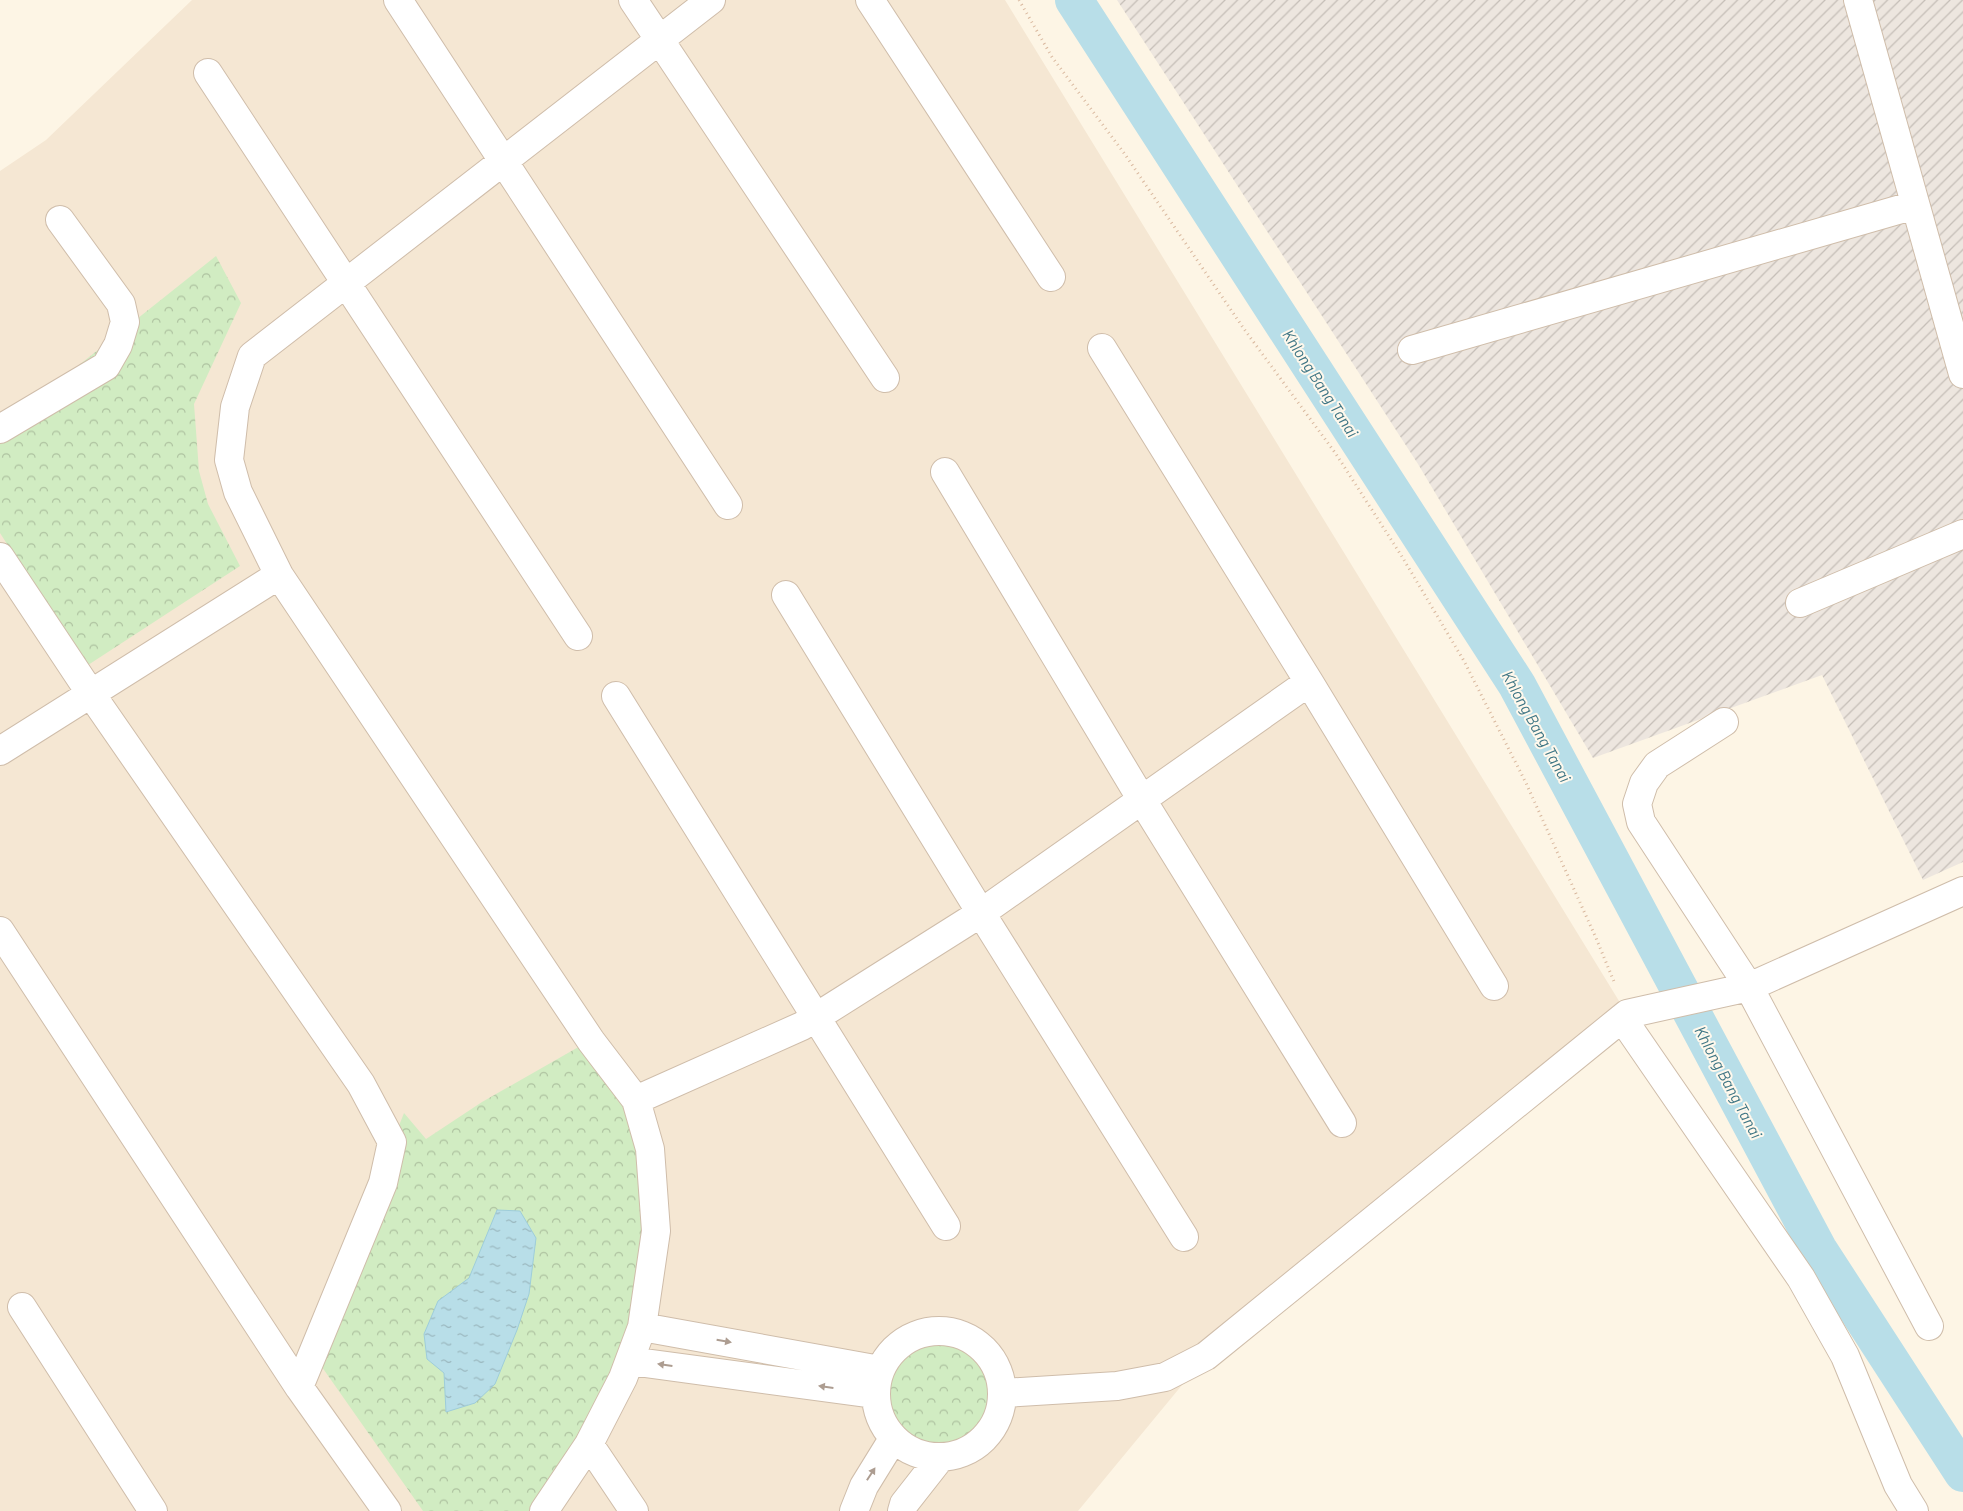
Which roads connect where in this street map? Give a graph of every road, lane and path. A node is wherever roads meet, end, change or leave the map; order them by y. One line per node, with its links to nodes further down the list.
1 (398, 0): 9 (street)
2 (633, 0): 7 (street)
3 (711, 0): 7 (street)
4 (870, 0): 12 (street)
5 (1019, 0): 38 (path)
6 (1858, 0): 10 (street)
7 (660, 39): 9 (street); 17 (street)
8 (208, 73): 13 (street)
9 (504, 160): 13 (street); 20 (street)
10 (1915, 205): 15 (street); 16 (street)
11 (60, 220): 18 (street)
12 (1052, 277)
13 (345, 283): 23 (street); 26 (street)
14 (1102, 348): 27 (street)
15 (1412, 350)
16 (1963, 374)
17 (886, 378)
18 (0, 429)
19 (945, 472): 32 (street)
20 (728, 505)
21 (1963, 534): 25 (street)
22 (0, 556): 28 (street)
23 (279, 575): 28 (street); 40 (street)
24 (786, 595): 34 (street)
25 (1800, 603)
26 (578, 636)
27 (1309, 682): 32 (street); 36 (street)
28 (91, 694): 31 (street); 49 (street)
29 (616, 696): 39 (street)
30 (1724, 722): 37 (street)
31 (0, 751)
32 (1142, 800): 34 (street); 41 (street)
33 (1963, 891): 37 (street)
34 (981, 913): 39 (street); 43 (street)
35 (0, 931): 49 (street)
36 (1494, 986)
37 (1738, 990): 38 (street); 46 (street)
38 (1633, 1014): 50 (street); 60 (street)
39 (814, 1017): 40 (street); 42 (street)
40 (636, 1100): 45 (street)
41 (1342, 1122)
42 (946, 1226)
43 (1184, 1237)
44 (22, 1307): 54 (street)
45 (642, 1326): 47 (street); 48 (street, one-way to 48)
46 (1928, 1326)
47 (630, 1360): 48 (street, one-way to 47); 52 (street)
48 (877, 1382): 50 (street); 51 (street)
49 (299, 1387): 55 (street)
50 (1004, 1393): 53 (street)
51 (894, 1440): 53 (street); 58 (street, one-way to 51)
52 (589, 1444): 56 (street); 57 (street)
53 (940, 1458): 59 (street)
54 (153, 1511)
55 (387, 1511)
56 (544, 1511)
57 (634, 1511)
58 (854, 1511)
59 (902, 1511)
60 (1914, 1511)

